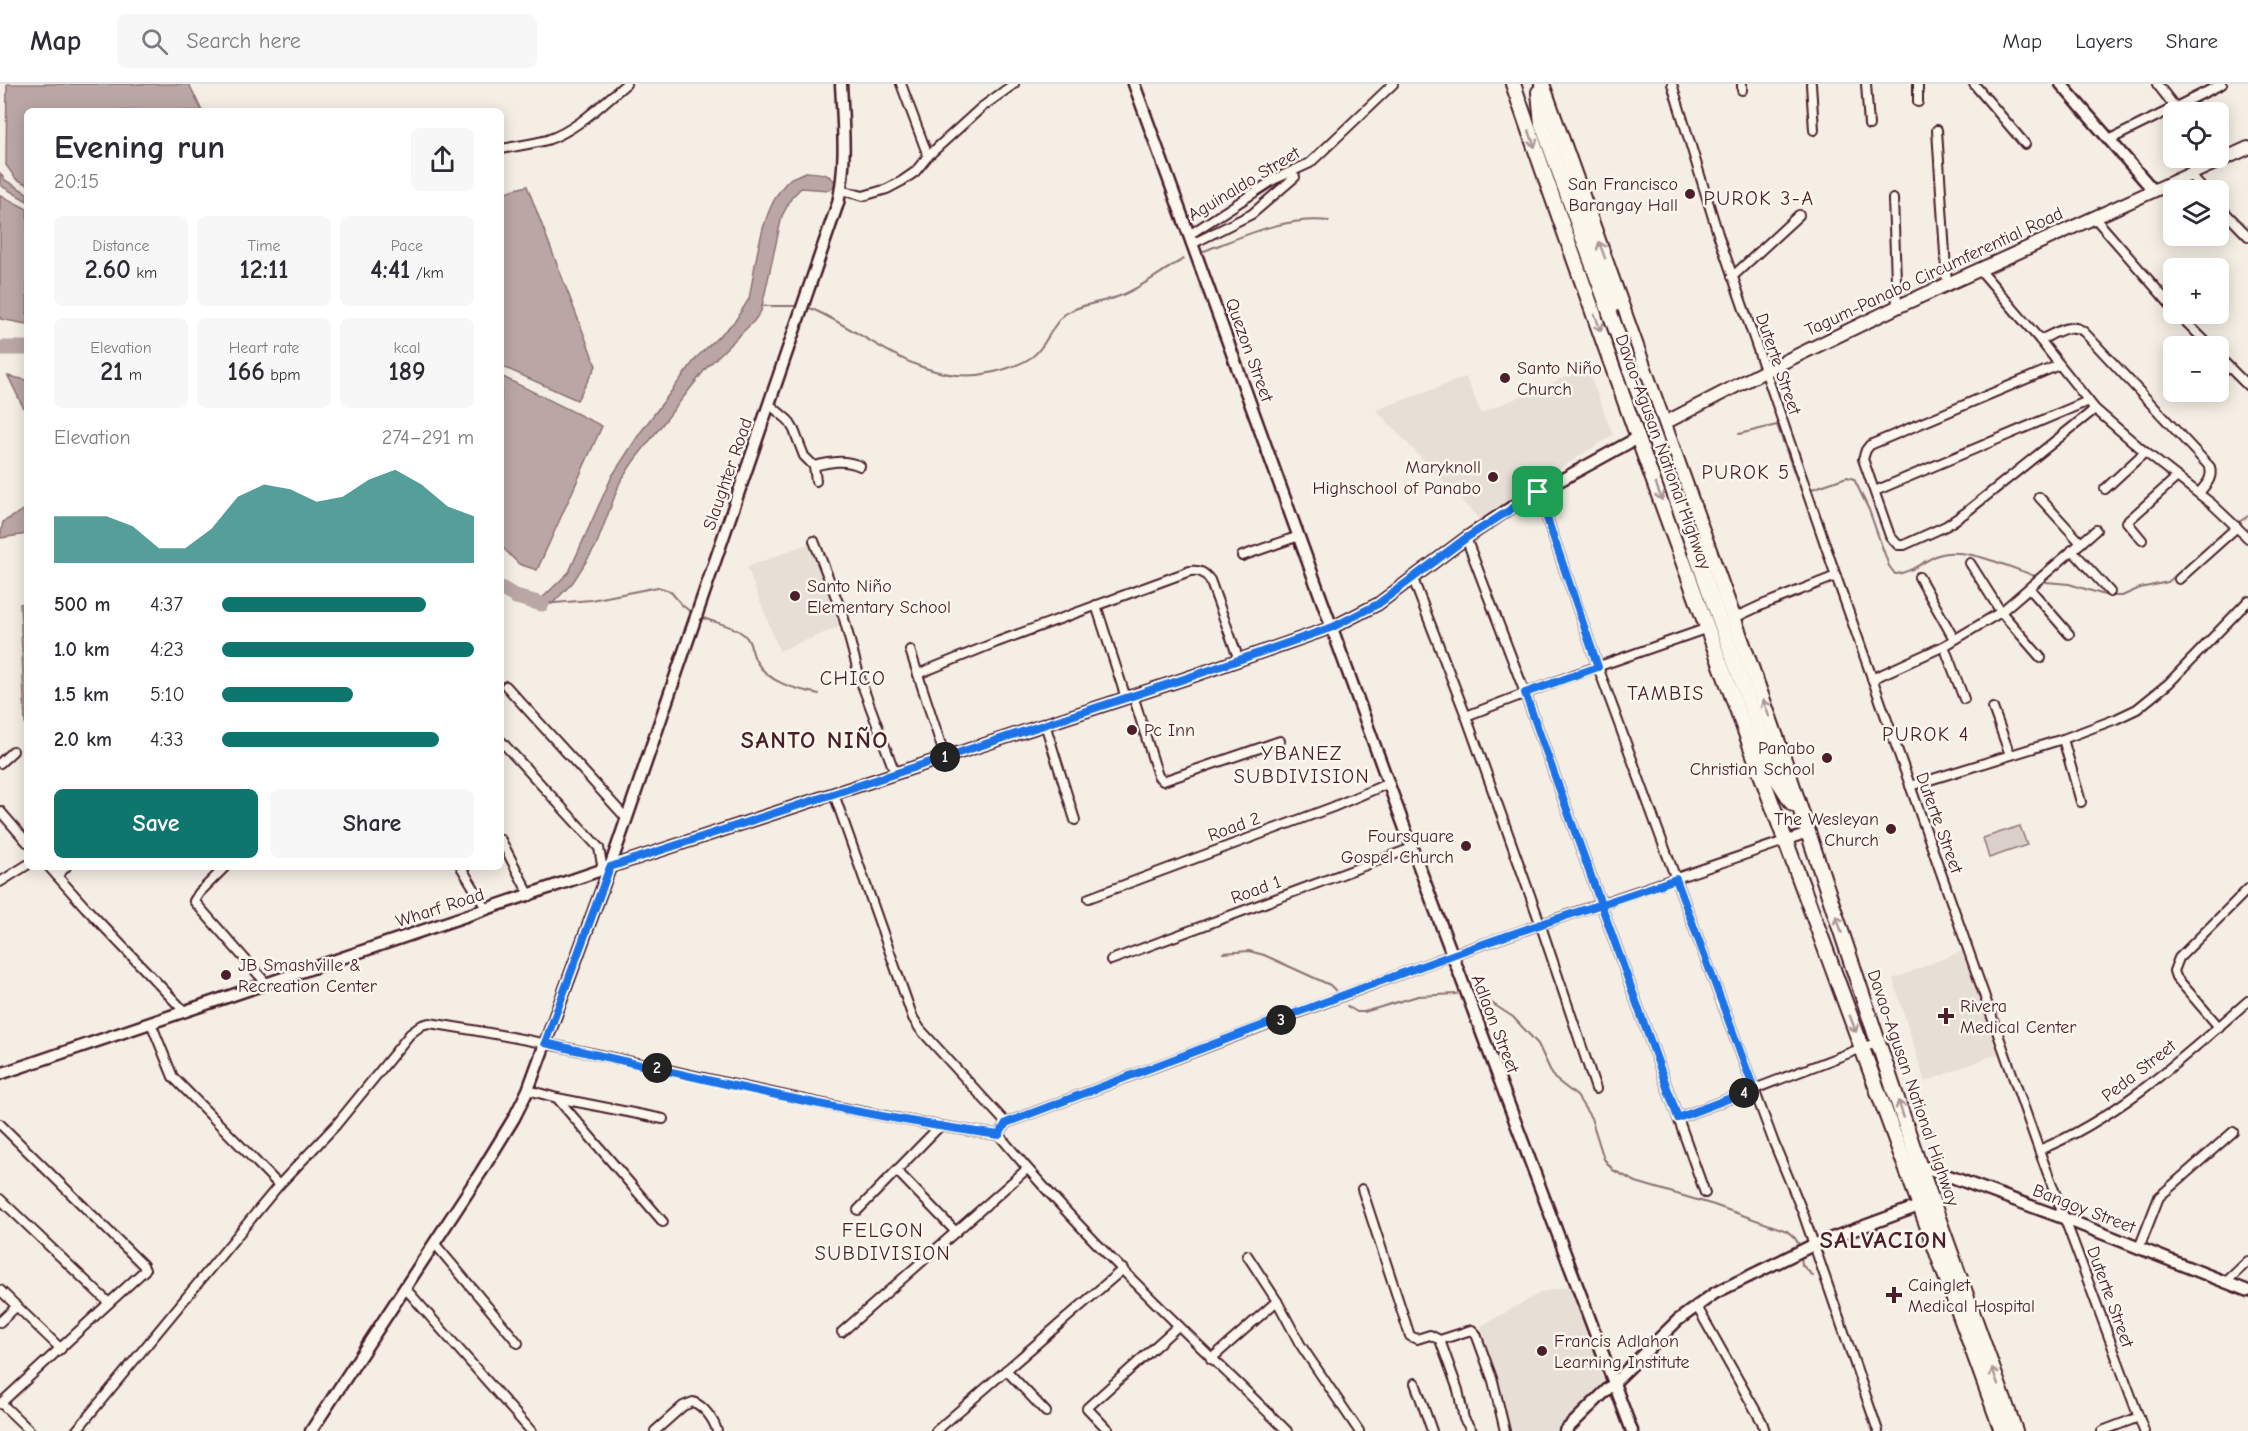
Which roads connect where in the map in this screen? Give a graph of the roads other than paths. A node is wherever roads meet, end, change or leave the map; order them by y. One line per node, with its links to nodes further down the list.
1 (626, 84): 27 (street)
2 (841, 84): 33 (street, Slaughter Road)
3 (901, 84): 29 (street)
4 (1014, 84): 29 (street)
5 (1134, 84): 40 (street, Quezon Street)
6 (1392, 84): 40 (street, Aguinaldo Street)
7 (1514, 84): 21 (highway, Davao-Agusan National Highway); 57 (highway, Davao-Agusan National Highway, one-way to 57)
8 (1540, 84): 21 (highway, Davao-Agusan National Highway); 56 (highway, Davao-Agusan National Highway, one-way to 8)
9 (1672, 84): 42 (street, Duterte Street)
10 (1811, 84): 23 (street)
11 (1866, 84): 22 (street)
12 (1918, 84): 17 (street)
13 (1974, 84): 26 (street)
14 (2061, 84): 25 (street)
15 (2157, 84): 18 (street)
16 (2222, 84): 19 (street)
17 (1918, 102)
18 (2171, 102)
19 (2185, 102)
20 (2163, 113): 25 (street)
21 (1542, 124): 115 (highway, Davao-Agusan National Highway, bridge)
22 (1869, 125)
23 (1814, 130)
24 (1937, 130): 43 (street)
25 (2109, 140): 34 (street)
26 (2025, 144)
27 (504, 148)
28 (2248, 148): 30 (main road, Tagum-Panabo Circumferential Road)
29 (928, 156): 33 (street)
30 (2189, 174): 32 (street); 34 (main road, Tagum-Panabo Circumferential Road)
31 (1295, 177): 40 (street, Aguinaldo Street)
32 (2195, 180)
33 (841, 190): 54 (street, Slaughter Road)
34 (2153, 190): 38 (main road, Tagum-Panabo Circumferential Road)
35 (1893, 199): 45 (street)
36 (1799, 215): 42 (street)
37 (2229, 216): 39 (street)
38 (2094, 217): 41 (main road, Tagum-Panabo Circumferential Road); 44 (street)
39 (2248, 236)
40 (1191, 239): 70 (street, Quezon Street)
41 (1981, 271): 43 (main road, Tagum-Panabo Circumferential Road); 48 (street)
42 (1732, 277): 51 (street, Duterte Street)
43 (1947, 285): 45 (main road, Tagum-Panabo Circumferential Road)
44 (2163, 297)
45 (1897, 307): 51 (main road, Tagum-Panabo Circumferential Road)
46 (2188, 324): 47 (street)
47 (2200, 336)
48 (2040, 340): 49 (street); 66 (street)
49 (2059, 365): 53 (street); 64 (street)
50 (2229, 367): 52 (street)
51 (1765, 371): 56 (main road, Tagum-Panabo Circumferential Road); 79 (street, Duterte Street)
52 (2248, 386)
53 (2088, 401): 55 (street); 64 (street)
54 (770, 404): 59 (street); 121 (street, Slaughter Road)
55 (2095, 409): 58 (street); 64 (street)
56 (1664, 424): 57 (main road, Tagum-Panabo Circumferential Road); 88 (highway, Davao-Agusan National Highway)
57 (1639, 437): 65 (street, Wharf Road); 90 (highway, Davao-Agusan National Highway, one-way to 90)
58 (2145, 452): 61 (street); 63 (street)
59 (814, 466): 60 (street); 62 (street)
60 (860, 466)
61 (2177, 477): 66 (street); 73 (street)
62 (816, 481)
63 (2105, 489)
64 (1875, 491)
65 (1538, 492): 71 (street, Wharf Road); 97 (street)
66 (2199, 493): 68 (street)
67 (2038, 497): 75 (street)
68 (2237, 527): 72 (street); 82 (street)
69 (2096, 530): 75 (street)
70 (1299, 536): 77 (street); 89 (street, Quezon Street)
71 (1466, 538): 81 (street, Wharf Road); 101 (street)
72 (2248, 538)
73 (2142, 540)
74 (814, 541): 114 (street)
75 (2081, 543): 76 (street)
76 (2072, 550): 83 (street); 84 (street)
77 (1242, 556)
78 (1970, 563): 87 (street)
79 (1836, 576): 88 (street); 99 (street, Duterte Street)
80 (1919, 578): 92 (street)
81 (1413, 579): 89 (street, Wharf Road); 105 (street)
82 (2179, 579)
83 (2030, 589): 87 (street); 91 (street)
84 (2110, 592)
85 (2248, 602): 107 (street)
86 (1096, 605): 96 (street); 98 (street); 102 (street)
87 (2001, 612): 92 (street); 95 (street)
88 (1734, 618): 123 (highway, Davao-Agusan National Highway, one-way to 88)
89 (1333, 627): 96 (street, Wharf Road); 116 (street, Adlaon Street)
90 (1708, 628): 97 (street); 124 (highway, Davao-Agusan National Highway)
91 (2069, 634)
92 (1954, 639): 93 (street)
93 (1944, 646): 99 (street); 103 (street)
94 (910, 650): 98 (street)
95 (2041, 658)
96 (1239, 660): 102 (street, Wharf Road)
97 (1598, 667): 101 (street); 135 (street)
98 (918, 674): 112 (street)
99 (1872, 679): 117 (street, Duterte Street)
100 (506, 686): 121 (street)
101 (1525, 693): 105 (street); 140 (street)
102 (1130, 697): 106 (street, Wharf Road); 108 (street)
103 (1964, 699)
104 (1993, 708): 111 (street)
105 (1466, 716): 142 (street)
106 (1045, 724): 112 (street, Wharf Road); 122 (street)
107 (2063, 739): 111 (street); 119 (street)
108 (1280, 741)
109 (504, 744): 129 (street)
110 (12, 751): 113 (street)
111 (2010, 755): 117 (street)
112 (945, 757): 114 (street, Wharf Road)
113 (0, 763)
114 (895, 773): 118 (street, Wharf Road)
115 (1776, 777): 123 (highway, Davao-Agusan National Highway); 124 (highway, Davao-Agusan National Highway)
116 (1389, 783): 127 (street, Adlaon Street); 139 (street, Road 2)
117 (1910, 786): 167 (street, Duterte Street)
118 (834, 794): 129 (street, Wharf Road); 162 (street)
119 (2081, 802)
120 (0, 811): 125 (street)
121 (627, 819): 129 (street, Slaughter Road)
122 (1075, 820)
123 (1807, 828): 124 (street); 145 (highway, Davao-Agusan National Highway, one-way to 123)
124 (1783, 836): 135 (street); 147 (highway, Davao-Agusan National Highway)
125 (24, 839)
126 (504, 846): 138 (street)
127 (1412, 848): 143 (street, Adlaon Street); 144 (street, Road 1)
128 (24, 867): 136 (street)
129 (606, 869): 138 (street, Wharf Road); 153 (street, Slaughter Road)
130 (52, 870): 134 (street)
131 (63, 870): 134 (street)
132 (222, 870): 146 (street)
133 (463, 870): 141 (street)
134 (57, 876): 149 (street)
135 (1676, 879): 140 (street); 157 (street)
136 (0, 882)
137 (2248, 890): 151 (street)
138 (530, 896): 141 (street, Wharf Road)
139 (1089, 898)
140 (1602, 905): 142 (street); 160 (street)
141 (487, 910): 146 (street, Wharf Road)
142 (1540, 923): 143 (street); 156 (street)
143 (1451, 955): 162 (street); 204 (street, Adlaon Street)
144 (1111, 960)
145 (1858, 982): 147 (highway); 152 (highway, Davao-Agusan National Highway)
146 (266, 983): 149 (street, Wharf Road)
147 (1840, 988): 154 (highway, Davao-Agusan National Highway, one-way to 154)
148 (2248, 1001): 151 (street, Peda Street)
149 (185, 1012): 150 (street, Wharf Road)
150 (151, 1023): 155 (street, Wharf Road); 171 (street)
151 (2219, 1027): 167 (street, Peda Street)
152 (1878, 1042): 154 (street); 168 (highway, Davao-Agusan National Highway, one-way to 152)
153 (545, 1043): 158 (street, Slaughter Road); 164 (street); 171 (street)
154 (1862, 1048): 157 (street); 168 (highway, Davao-Agusan National Highway)
155 (0, 1074)
156 (1596, 1089)
157 (1754, 1089): 160 (street); 181 (street)
158 (528, 1090): 159 (street); 180 (street, Slaughter Road)
159 (557, 1098): 161 (street); 178 (street)
160 (1678, 1118): 173 (street)
161 (663, 1119)
162 (1006, 1123): 166 (street)
163 (0, 1124): 191 (street)
164 (939, 1127): 166 (street); 170 (street)
165 (2234, 1132): 182 (street)
166 (999, 1135): 169 (street)
167 (2039, 1150): 177 (street, Duterte Street)
168 (1913, 1167): 175 (highway, Davao-Agusan National Highway); 177 (street, Bangoy Street)
169 (1027, 1169): 179 (street); 185 (street)
170 (897, 1171): 176 (street); 179 (street)
171 (279, 1185): 209 (street)
172 (1362, 1189): 198 (street)
173 (1705, 1193)
174 (0, 1199): 191 (street)
175 (1926, 1204): 181 (street); 194 (highway, Davao-Agusan National Highway)
176 (858, 1210)
177 (2066, 1219): 182 (street, Bangoy Street); 207 (street, Duterte Street)
178 (663, 1222)
179 (956, 1232): 197 (street)
180 (435, 1244): 187 (street, Slaughter Road); 199 (street)
181 (1813, 1245): 192 (street); 224 (street)
182 (2139, 1248): 186 (street, Bangoy Street)
183 (1247, 1255): 190 (street)
184 (2248, 1261): 186 (street)
185 (1123, 1269): 196 (street); 202 (street)
186 (2224, 1283): 189 (street, Bangoy Street)
187 (405, 1288): 210 (street, Slaughter Road); 211 (street)
188 (0, 1290): 193 (street)
189 (2248, 1292)
190 (1277, 1301): 201 (street); 217 (street)
191 (109, 1303): 200 (street)
192 (1696, 1305): 204 (street); 223 (street)
193 (17, 1306): 195 (street); 200 (street)
194 (1968, 1320): 225 (highway, Davao-Agusan National Highway); 226 (highway, Davao-Agusan National Highway, one-way to 194)
195 (0, 1322)
196 (1178, 1326): 201 (street); 215 (street)
197 (842, 1332)
198 (1440, 1340): 219 (street); 220 (street)
199 (518, 1343)
200 (61, 1349): 205 (street)
201 (1211, 1359): 216 (street)
202 (1006, 1370): 206 (street); 214 (street)
203 (1415, 1383): 218 (street)
204 (1613, 1383): 221 (street); 222 (street, Adlaon Street)
205 (1, 1404): 208 (street)
206 (1046, 1412)
207 (2139, 1417): 227 (street); 228 (street, Duterte Street)
208 (30, 1431)
209 (76, 1431)
210 (311, 1431)
211 (531, 1431)
212 (655, 1431): 213 (street)
213 (717, 1431)
214 (936, 1431)
215 (1109, 1431)
216 (1287, 1431)
217 (1359, 1431)
218 (1432, 1431)
219 (1472, 1431)
220 (1505, 1431)
221 (1565, 1431)
222 (1632, 1431)
223 (1765, 1431)
224 (1878, 1431)
225 (2002, 1431)
226 (2015, 1431)
227 (2102, 1431)
228 (2144, 1431)

